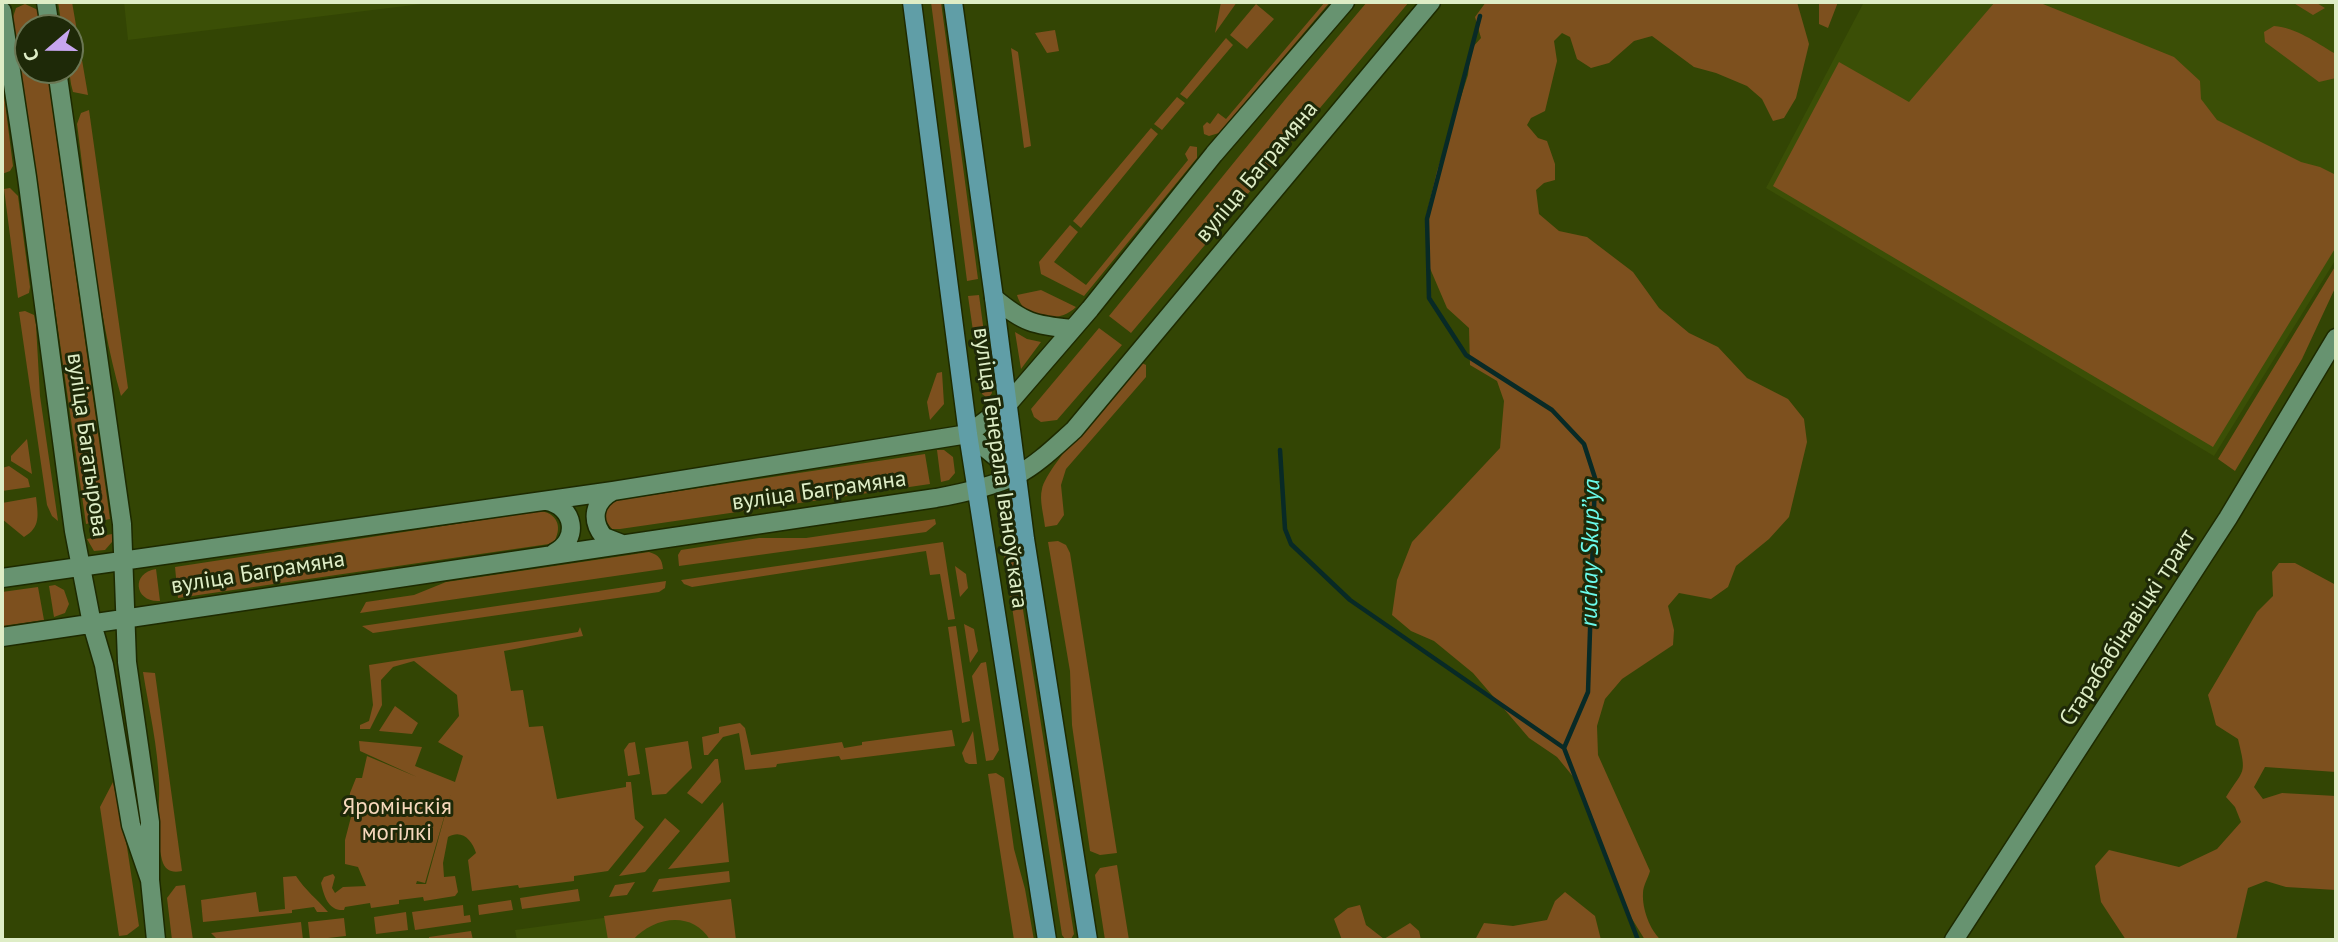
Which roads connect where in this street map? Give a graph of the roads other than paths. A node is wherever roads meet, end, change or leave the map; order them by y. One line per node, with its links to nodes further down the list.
1 (12, 2): 6 (street)
2 (912, 2): 12 (main road, вуліца Генерала Іваноўскага)
3 (953, 2): 8 (main road, вуліца Генерала Іваноўскага)
4 (1345, 2): 9 (street, вуліца Баграмяна)
5 (1431, 2): 13 (street, вуліца Баграмяна)
6 (3, 15): 20 (street, вуліца Багатырова)
7 (59, 84): 19 (street, вуліца Багатырова)
8 (995, 298): 9 (street); 11 (main road, вуліца Генерала Іваноўскага)
9 (1072, 329): 11 (street, вуліца Баграмяна)
10 (2336, 338): 29 (street, Старабабінавіцкі тракт)
11 (1008, 404): 12 (street, вуліца Баграмяна); 13 (main road, вуліца Генерала Іваноўскага)
12 (968, 434): 13 (street); 14 (main road, вуліца Генерала Іваноўскага); 15 (street, вуліца Баграмяна)
13 (1017, 474): 14 (street, вуліца Баграмяна); 26 (main road, вуліца Генерала Іваноўскага)
14 (977, 490): 17 (street, вуліца Баграмяна); 27 (main road, вуліца Генерала Іваноўскага)
15 (613, 491): 16 (street, вуліца Баграмяна); 17 (street)
16 (538, 502): 18 (street); 19 (street, вуліца Баграмяна)
17 (622, 544): 18 (street, вуліца Баграмяна)
18 (547, 555): 22 (street, вуліца Баграмяна)
19 (124, 560): 20 (street, вуліца Баграмяна); 22 (street, вуліца Багатырова)
20 (80, 567): 21 (street, вуліца Баграмяна); 23 (street, вуліца Багатырова)
21 (2, 578)
22 (125, 618): 23 (street, вуліца Баграмяна); 25 (street, вуліца Багатырова)
23 (92, 624): 24 (street, вуліца Баграмяна); 25 (street, вуліца Багатырова)
24 (2, 637)
25 (150, 880): 28 (street, вуліца Багатырова)
26 (1085, 936)
27 (1048, 938)
28 (156, 940)
29 (1954, 940)

